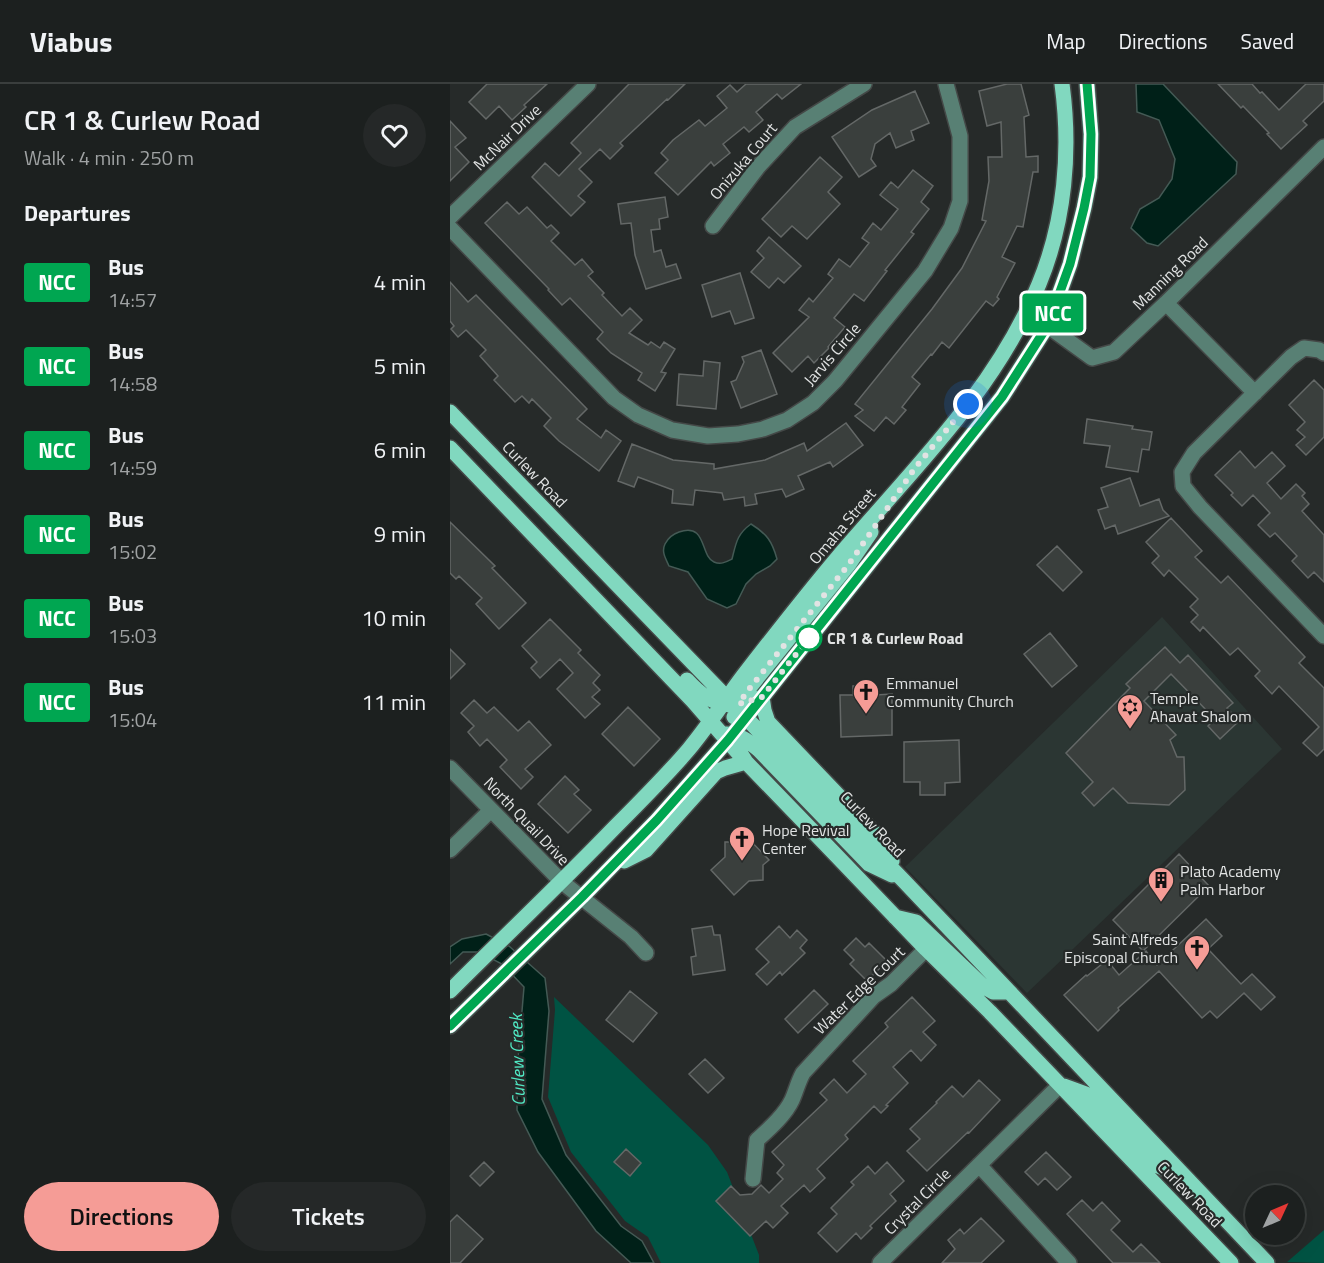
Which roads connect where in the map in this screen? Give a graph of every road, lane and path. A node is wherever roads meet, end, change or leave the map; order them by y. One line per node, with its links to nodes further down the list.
1 (588, 84): 7 (street, McNair Drive)
2 (864, 84): 8 (street, Onizuka Court)
3 (946, 84): 9 (street, Jarvis Circle)
4 (1062, 84): 11 (main road, Omaha Street)
5 (1086, 84): 12 (main road, Omaha Street)
6 (1324, 147): 10 (street, Manning Road)
7 (450, 217)
8 (713, 226)
9 (450, 228)
10 (1166, 303): 12 (street, Manning Road); 14 (street)
11 (1027, 311): 12 (street, Manning Road); 19 (main road, Omaha Street)
12 (1048, 325): 18 (main road, Omaha Street)
13 (1324, 353): 14 (street)
14 (1255, 393): 17 (street)
15 (450, 412): 19 (main road, Curlew Road)
16 (450, 448): 19 (main road, Curlew Road)
17 (1324, 636)
18 (762, 697): 19 (main road, Omaha Street); 25 (main road)
19 (726, 717): 20 (main road, Curlew Road); 24 (main road, Omaha Street); 25 (main road, Curlew Road); 26 (main road, Omaha Street)
20 (746, 762): 24 (main road); 28 (main road, Curlew Road)
21 (450, 768): 22 (street, North Quail Drive)
22 (491, 810): 23 (street); 26 (street, North Quail Drive)
23 (450, 850)
24 (608, 870): 27 (main road, Omaha Street)
25 (903, 880): 32 (main road, Curlew Road)
26 (562, 882): 27 (street, North Quail Drive); 31 (main road, Omaha Street)
27 (582, 897): 30 (street, North Quail Drive); 33 (main road, Omaha Street)
28 (895, 917): 29 (main road, Curlew Road); 32 (main road)
29 (926, 949): 34 (main road, Curlew Road); 37 (street, Water Edge Court)
30 (646, 953)
31 (450, 991)
32 (1008, 992): 36 (main road, Curlew Road)
33 (450, 1026)
34 (1060, 1085): 35 (street, Crystal Circle); 36 (main road); 40 (main road, Curlew Road)
35 (979, 1166): 38 (street, Crystal Circle); 39 (street)
36 (1182, 1175): 41 (main road, Curlew Road)
37 (753, 1179)
38 (880, 1263)
39 (1069, 1263)
40 (1231, 1263)
41 (1267, 1263)

